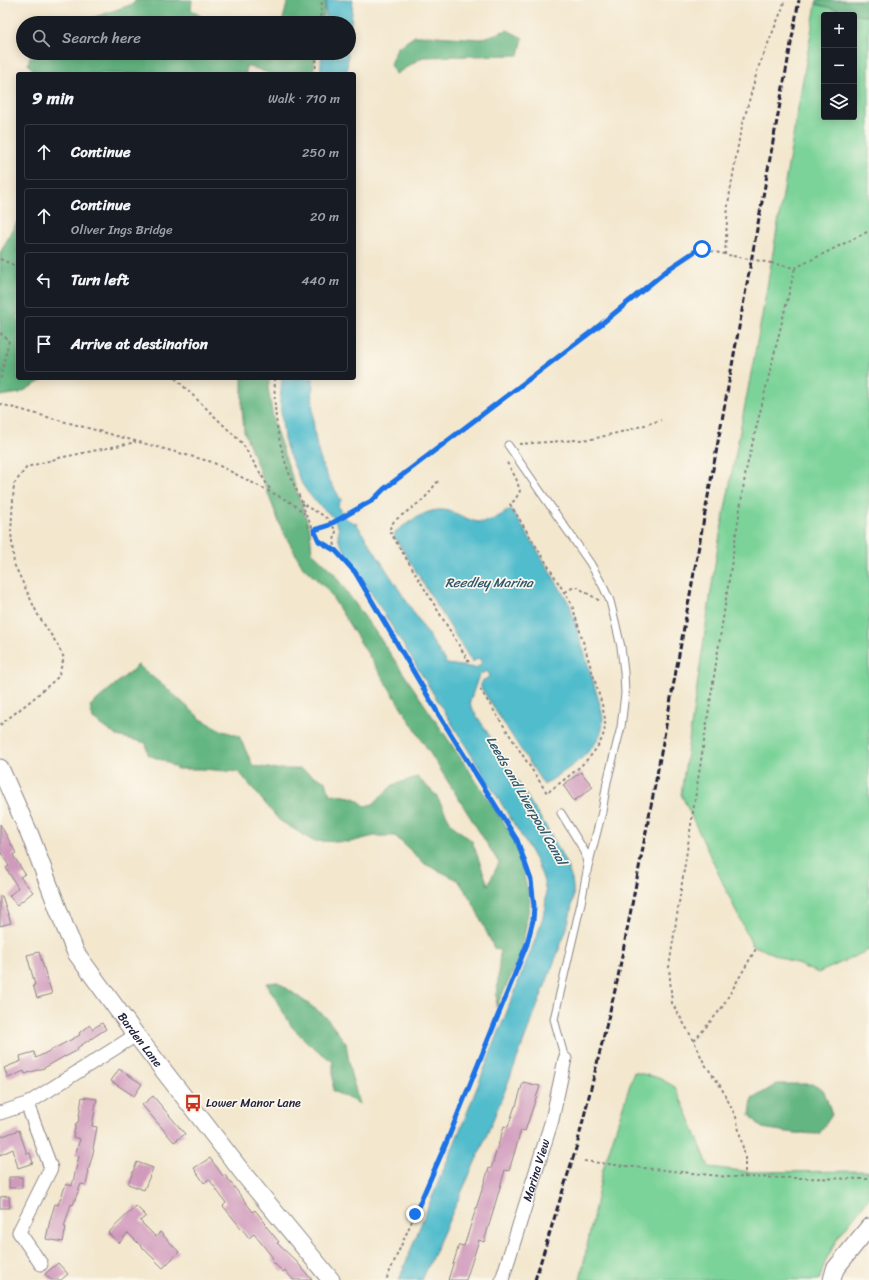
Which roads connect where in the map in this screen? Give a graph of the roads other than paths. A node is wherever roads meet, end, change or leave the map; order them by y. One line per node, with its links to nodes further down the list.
1 (508, 445): 4 (lane)
2 (0, 768): 5 (street, Barden Lane)
3 (561, 813): 4 (lane)
4 (588, 866): 6 (lane)
5 (136, 1035): 7 (street); 11 (street, Barden Lane)
6 (565, 1059): 12 (street, Marina View)
7 (27, 1104): 8 (street); 10 (street)
8 (0, 1113)
9 (869, 1227): 13 (street)
10 (41, 1264)
11 (332, 1280)
12 (502, 1280)
13 (832, 1280)

